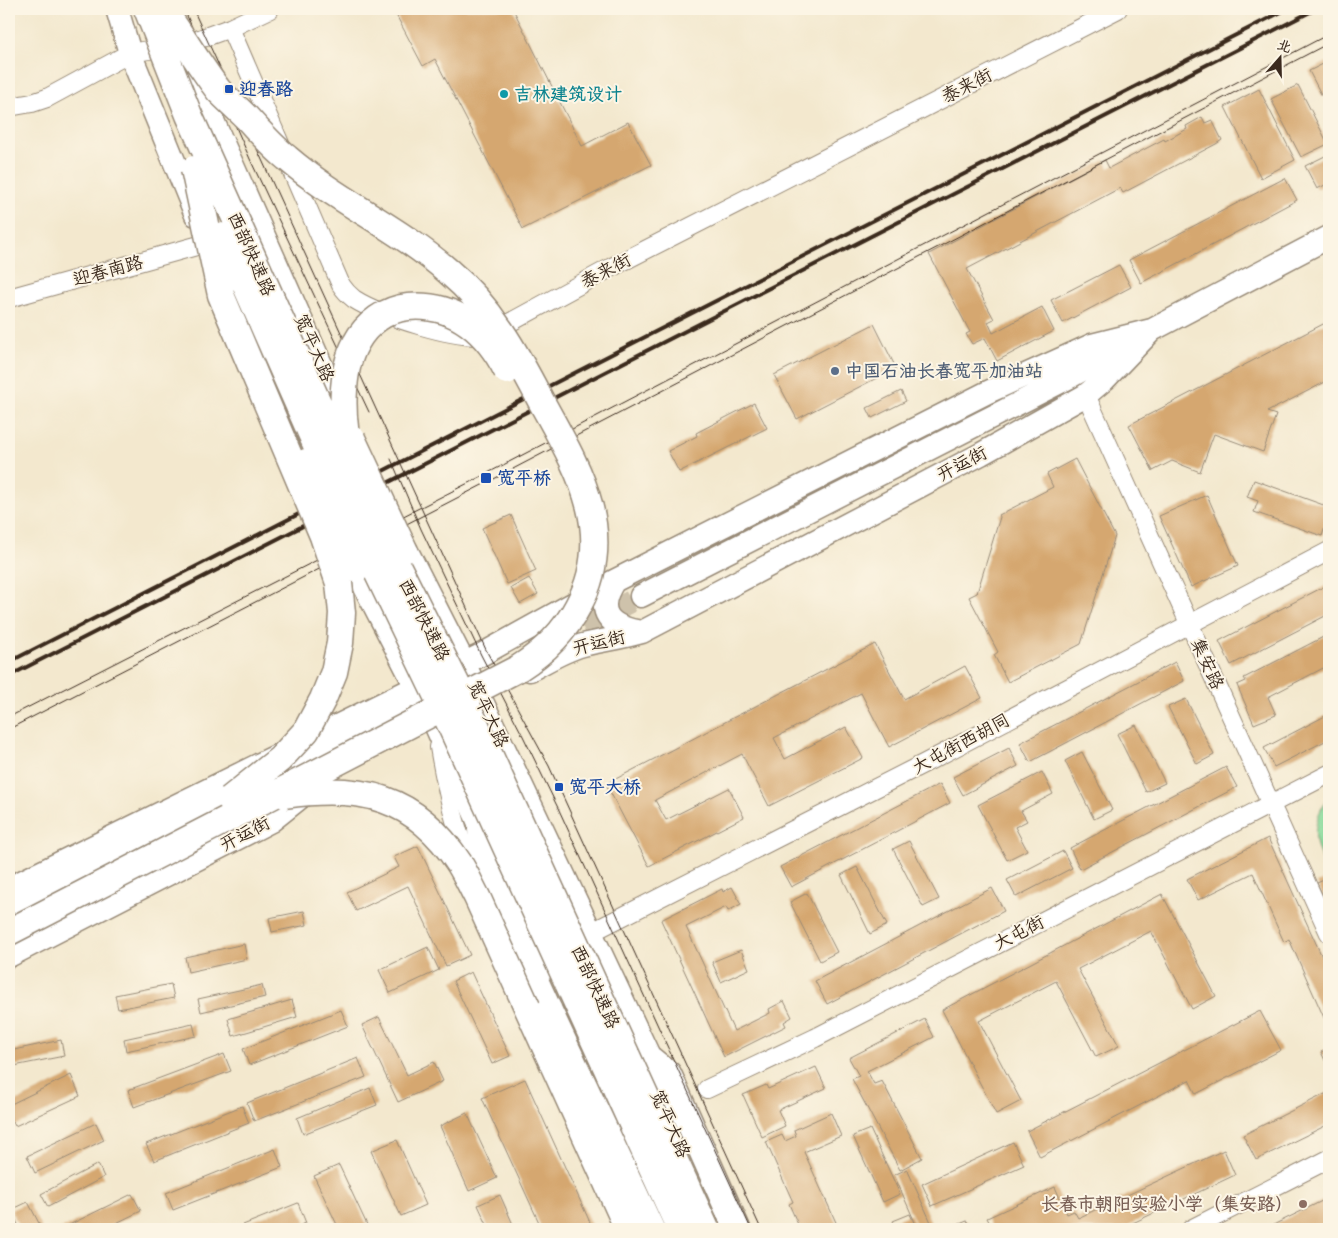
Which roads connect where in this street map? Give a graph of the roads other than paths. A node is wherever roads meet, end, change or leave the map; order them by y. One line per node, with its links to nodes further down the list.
1 (117, 9): 9 (main road)
2 (131, 9): 11 (highway, 西部快速路)
3 (147, 9): 17 (highway, 西部快速路, bridge)
4 (164, 9): 8 (main road, 宽平大路); 28 (highway, bridge)
5 (270, 9): 7 (street)
6 (1118, 9): 7 (street, 泰来街)
7 (230, 28): 8 (street)
8 (179, 45): 9 (street); 23 (main road, 宽平大路, bridge)
9 (130, 53): 10 (street); 13 (main road)
10 (9, 107)
11 (194, 169): 28 (highway, bridge); 43 (highway, 西部快速路, bridge)
12 (1329, 237): 15 (main road, 开运街)
13 (208, 244): 14 (street, 迎春南路); 24 (main road, bridge)
14 (9, 298)
15 (1152, 330): 16 (main road, 开运街); 19 (main road, 开运街); 20 (main road, 开运街)
16 (1086, 395): 21 (street, 集安路); 22 (main road, 开运街)
17 (363, 498): 28 (highway, bridge); 44 (highway, 西部快速路, bridge)
18 (1329, 551): 21 (street, 大屯街西胡同)
19 (614, 581): 22 (main road); 23 (main road, 开运街)
20 (641, 596)
21 (1189, 624): 29 (street, 集安路); 33 (street, 大屯街西胡同)
22 (642, 632): 25 (main road, 开运街)
23 (464, 664): 24 (main road, 开运街); 25 (main road, 宽平大路)
24 (416, 686): 26 (main road); 31 (main road, 开运街)
25 (480, 697): 26 (main road, 开运街); 33 (main road, 宽平大路)
26 (434, 722): 30 (main road); 36 (main road, 开运街); 42 (street)
27 (1329, 774): 29 (street, 大屯街)
28 (248, 798): 32 (highway, bridge); 32 (highway); 40 (highway, bridge)
29 (1272, 803): 34 (street, 集安路); 38 (street, 大屯街)
30 (481, 828): 41 (highway, bridge); 42 (main road)
31 (9, 888)
32 (10, 919): 35 (main road)
33 (590, 933): 37 (main road, 宽平大路)
34 (1329, 933)
35 (9, 942)
36 (9, 956)
37 (651, 1060): 45 (main road, 宽平大路); 46 (highway)
38 (707, 1089)
39 (1329, 1159): 47 (street)
40 (628, 1229)
41 (651, 1229)
42 (659, 1229)
43 (680, 1229)
44 (706, 1229)
45 (718, 1229)
46 (737, 1229)
47 (1191, 1229)

